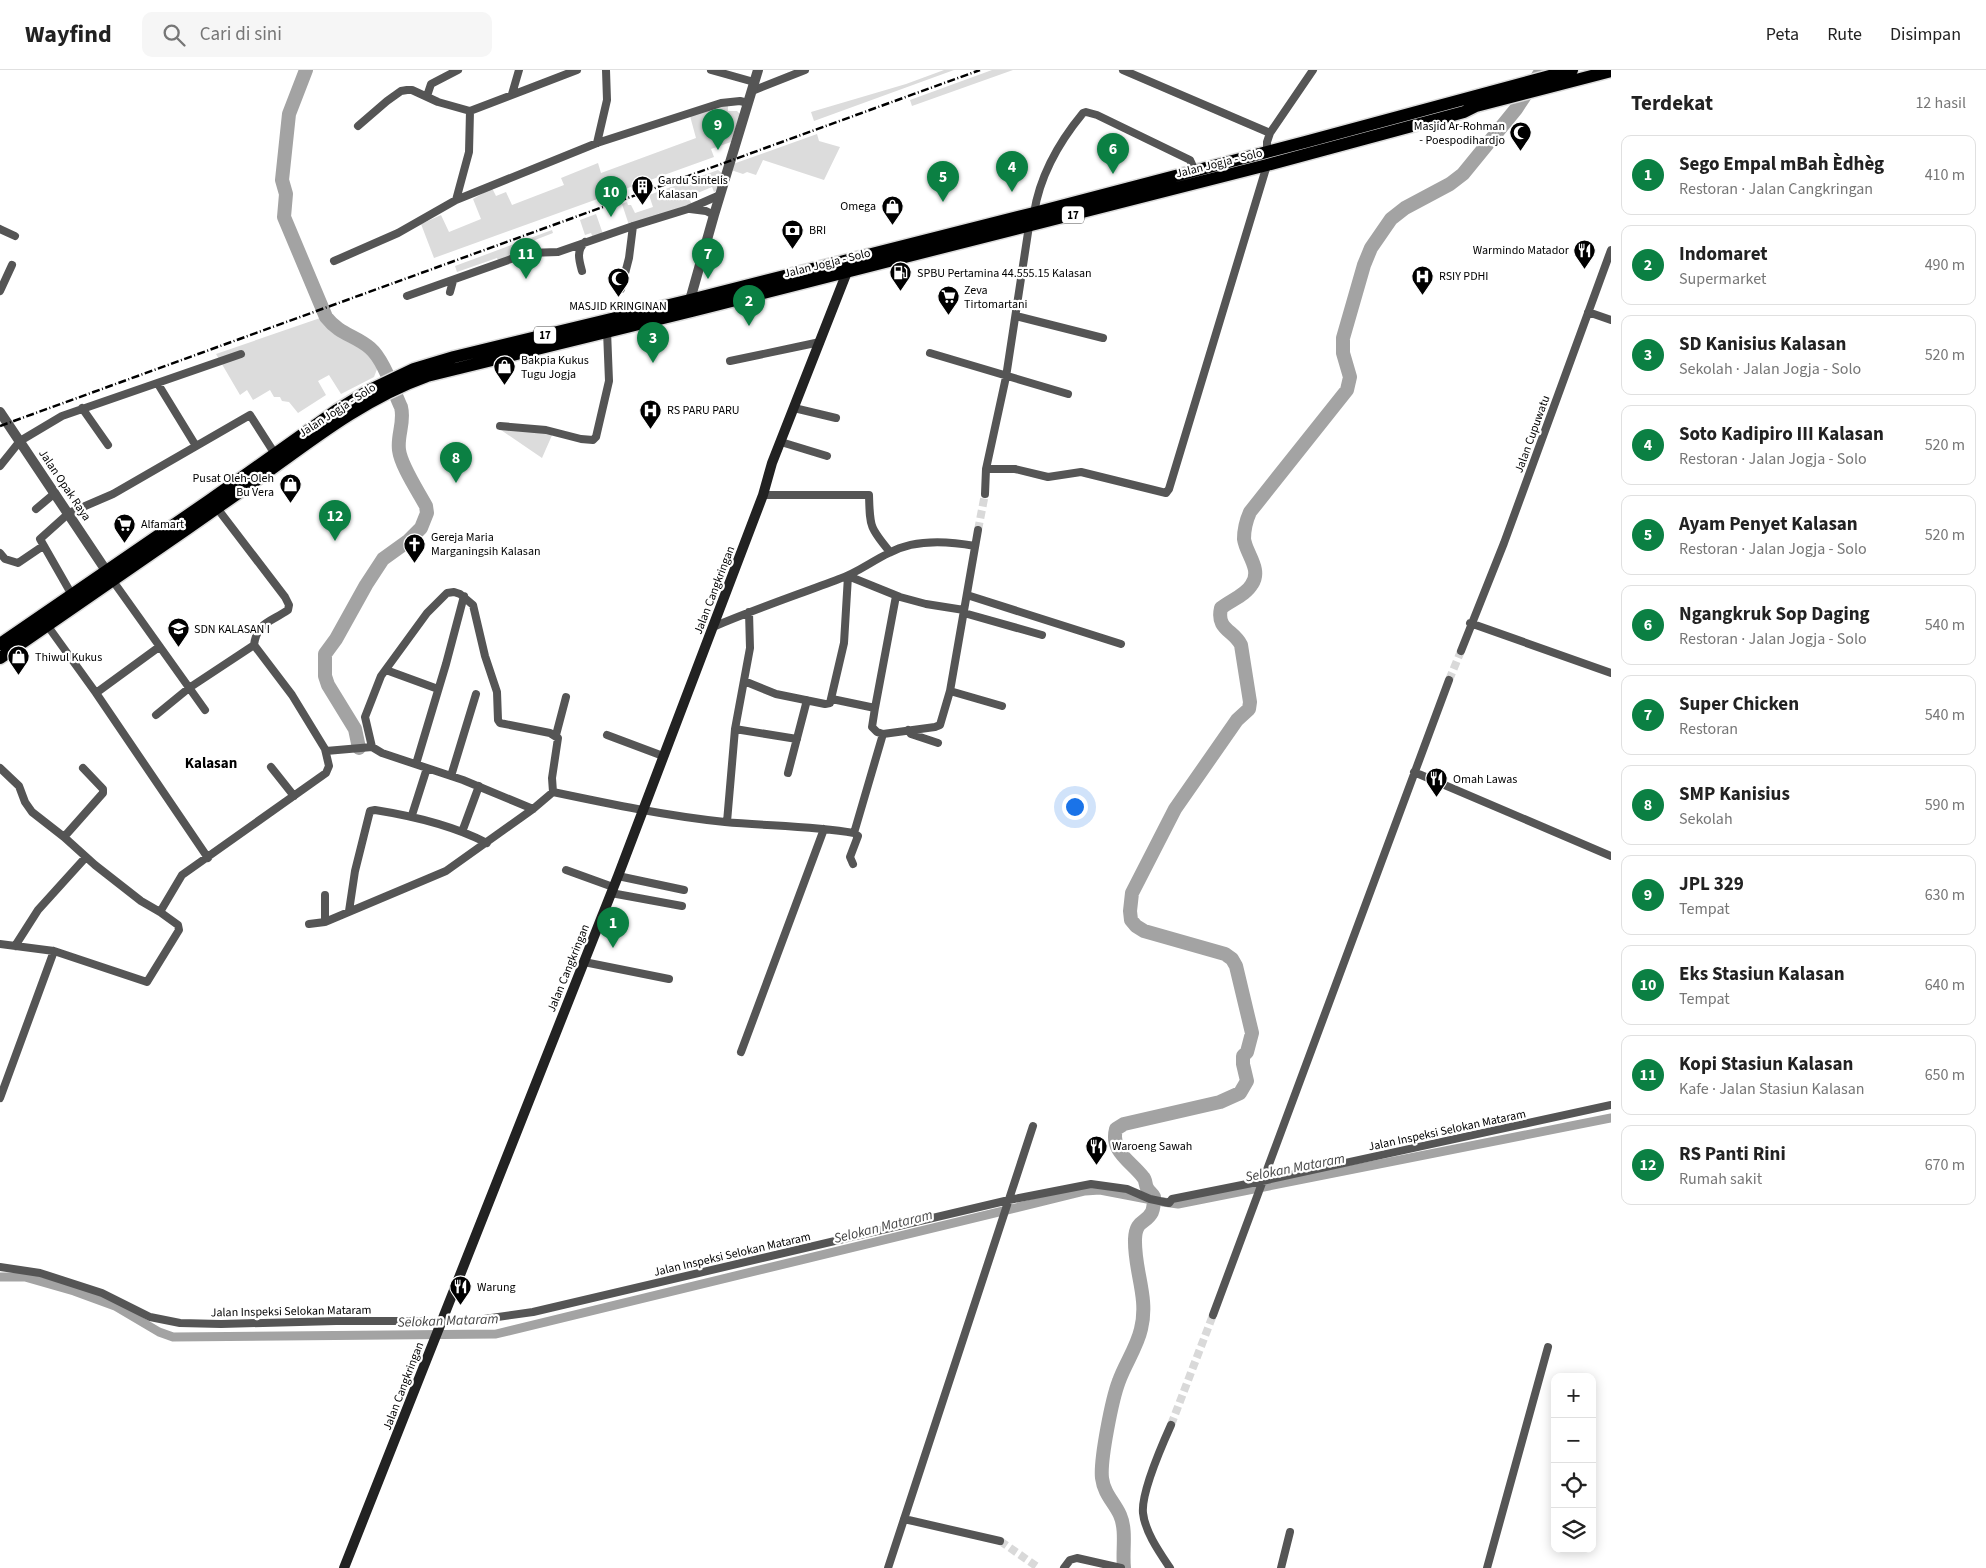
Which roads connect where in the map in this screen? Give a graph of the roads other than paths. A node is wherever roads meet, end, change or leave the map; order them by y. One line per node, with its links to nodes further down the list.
1 (458, 70): 14 (street)
2 (519, 70): 13 (street)
3 (577, 70): 13 (street)
4 (606, 70): 19 (street)
5 (711, 70): 12 (street)
6 (758, 70): 12 (street)
7 (805, 70): 12 (street)
8 (1123, 70): 18 (street)
9 (1313, 70): 18 (street)
10 (1572, 70): 20 (highway, Jalan Jogja - Solo / 17)
11 (1611, 71): 20 (highway, Jalan Jogja - Solo / 17)
12 (753, 86): 15 (street)
13 (512, 94): 16 (street)
14 (426, 96): 16 (street); 17 (street)
15 (748, 103): 19 (street); 24 (street)
16 (470, 111): 25 (street)
17 (358, 126)
18 (1270, 133): 21 (street)
19 (597, 143): 25 (street)
20 (1307, 148): 21 (highway, Jalan Jogja - Solo / 17); 22 (highway, Jalan Jogja - Solo / 17)
21 (1267, 152): 23 (highway, Jalan Jogja - Solo / 17)
22 (1267, 166): 30 (highway, Jalan Jogja - Solo / 17); 71 (street)
23 (1195, 171): 27 (highway, Jalan Jogja - Solo / 17); 27 (street)
24 (720, 195): 26 (street); 28 (street)
25 (456, 200): 35 (street)
26 (688, 209): 28 (street); 29 (street)
27 (1034, 213): 37 (highway, Jalan Jogja - Solo / 17)
28 (714, 215): 44 (street)
29 (633, 226): 33 (street); 40 (street)
30 (1029, 226): 37 (highway, Jalan Jogja - Solo / 17); 46 (street)
31 (0, 229): 32 (street)
32 (15, 236)
33 (585, 242): 38 (street); 39 (street)
34 (1611, 250): 45 (street, Jalan Cupuwatu)
35 (334, 260)
36 (12, 265): 41 (street)
37 (846, 267): 44 (highway, Jalan Jogja - Solo / 17); 50 (main road, Jalan Cangkringan)
38 (582, 271)
39 (454, 281): 42 (street); 43 (street)
40 (621, 289)
41 (0, 291)
42 (450, 292)
43 (407, 296)
44 (691, 306): 48 (highway, Jalan Jogja - Solo / 17); 55 (highway, Jalan Jogja - Solo / 17)
45 (1588, 312): 47 (street); 92 (street, Jalan Cupuwatu)
46 (1016, 316): 49 (street); 54 (street)
47 (1611, 320)
48 (607, 331): 55 (highway, Jalan Jogja - Solo / 17); 63 (street)
49 (1103, 338)
50 (820, 342): 53 (street); 60 (main road, Jalan Cangkringan)
51 (930, 353): 54 (street)
52 (240, 354): 56 (street)
53 (730, 361)
54 (1006, 377): 57 (street); 71 (street)
55 (403, 379): 58 (highway, Jalan Jogja - Solo / 17)
56 (158, 384): 59 (street); 67 (street)
57 (1068, 394)
58 (372, 396): 68 (highway, Jalan Jogja - Solo / 17); 75 (highway, Jalan Jogja - Solo / 17)
59 (82, 408): 64 (street); 66 (street)
60 (794, 408): 62 (street); 65 (main road, Jalan Cangkringan)
61 (0, 412): 64 (street, Jalan Opak Raya)
62 (836, 418)
63 (500, 426)
64 (20, 440): 70 (street); 72 (street, Jalan Opak Raya)
65 (780, 442): 69 (street); 74 (main road, Jalan Cangkringan)
66 (108, 445)
67 (196, 446): 68 (street); 77 (street)
68 (276, 454): 83 (highway, Jalan Jogja - Solo / 17)
69 (827, 456)
70 (0, 466)
71 (986, 469): 73 (street)
72 (55, 493): 76 (street); 77 (street, Jalan Opak Raya)
73 (985, 494)
74 (764, 495): 81 (street); 93 (main road, Jalan Cangkringan)
75 (217, 508): 83 (highway, Jalan Jogja - Solo / 17); 97 (street)
76 (36, 509)
77 (69, 513): 79 (street); 83 (street, Jalan Opak Raya)
78 (978, 530): 80 (street)
79 (43, 546): 82 (street); 86 (street)
80 (975, 546): 81 (street); 85 (street)
81 (890, 552): 84 (street)
82 (0, 553)
83 (110, 576): 86 (highway, Jalan Jogja - Solo / 17); 91 (highway, Jalan Jogja - Solo / 17); 98 (street)
84 (848, 576): 88 (street); 89 (street); 111 (street)
85 (967, 595): 90 (street); 96 (street)
86 (72, 596): 91 (highway, Jalan Jogja - Solo / 17)
87 (464, 596): 101 (street); 106 (street); 120 (street)
88 (896, 596): 90 (street); 114 (street)
89 (749, 612): 93 (street); 104 (street)
90 (964, 612): 94 (street); 107 (street)
91 (50, 619): 95 (highway, Jalan Jogja - Solo / 17); 100 (highway, Jalan Jogja - Solo / 17); 108 (street)
92 (1470, 623): 99 (street, Jalan Cupuwatu); 102 (street)
93 (714, 627): 126 (main road, Jalan Cangkringan)
94 (1042, 635)
95 (0, 644)
96 (1122, 644)
97 (254, 645): 105 (street); 125 (street)
98 (159, 647): 105 (street); 108 (street)
99 (1461, 651)
100 (0, 658)
101 (386, 670): 106 (street); 124 (street)
102 (1611, 673)
103 (1449, 680): 132 (street)
104 (744, 681): 112 (street); 117 (street)
105 (189, 688): 115 (street); 116 (street)
106 (438, 690): 127 (street)
107 (950, 690): 113 (street); 118 (street)
108 (96, 693): 149 (street)
109 (476, 694): 134 (street)
110 (566, 697): 120 (street)
111 (832, 699): 112 (street); 114 (street)
112 (808, 700): 122 (street)
113 (1002, 706)
114 (875, 708): 119 (street)
115 (204, 710)
116 (156, 715)
117 (735, 729): 122 (street); 141 (street)
118 (908, 730): 119 (street); 123 (street)
119 (883, 734): 144 (street)
120 (556, 735): 136 (street)
121 (607, 736): 126 (street)
122 (797, 739): 133 (street)
123 (938, 743)
124 (372, 746): 125 (street); 127 (street)
125 (326, 751): 137 (street)
126 (663, 756): 139 (main road, Jalan Cangkringan)
127 (416, 764): 131 (street)
128 (271, 767): 137 (street)
129 (0, 768): 145 (street)
130 (83, 768): 145 (street)
131 (427, 768): 134 (street); 140 (street)
132 (1414, 772): 147 (street); 170 (street)
133 (788, 773)
134 (452, 776): 135 (street)
135 (479, 786): 138 (street); 143 (street)
136 (553, 792): 138 (street); 139 (street)
137 (294, 796): 149 (street)
138 (533, 809): 146 (street)
139 (641, 811): 141 (street); 152 (main road, Jalan Cangkringan)
140 (412, 815): 143 (street); 158 (street)
141 (727, 822): 142 (street)
142 (824, 829): 144 (street); 166 (street)
143 (462, 832): 146 (street)
144 (854, 833): 150 (street)
145 (64, 836): 148 (street)
146 (487, 843): 158 (street)
147 (1611, 856)
148 (86, 857): 157 (street); 162 (street)
149 (208, 858): 157 (street)
150 (853, 864)
151 (566, 870): 153 (street)
152 (618, 876): 153 (main road, Jalan Cangkringan); 154 (street)
153 (612, 890): 156 (street); 164 (main road, Jalan Cangkringan)
154 (684, 890)
155 (325, 895): 159 (street)
156 (682, 906)
157 (160, 912): 163 (street)
158 (349, 912): 159 (street)
159 (325, 922): 160 (street)
160 (309, 924)
161 (0, 944): 162 (street)
162 (16, 946): 163 (street)
163 (54, 951): 167 (street)
164 (584, 962): 165 (street); 174 (main road, Jalan Cangkringan)
165 (670, 979)
166 (741, 1052)
167 (0, 1098)
168 (1611, 1105): 170 (street, Jalan Inspeksi Selokan Mataram)
169 (1033, 1126): 171 (street)
170 (1262, 1183): 171 (street, Jalan Inspeksi Selokan Mataram); 173 (street)
171 (1008, 1204): 174 (street, Jalan Inspeksi Selokan Mataram); 177 (street)
172 (0, 1268): 174 (street, Jalan Inspeksi Selokan Mataram)
173 (1213, 1315)
174 (441, 1323): 180 (main road, Jalan Cangkringan)
175 (1548, 1347): 186 (street)
176 (1171, 1425): 184 (street)
177 (904, 1518): 179 (street); 181 (street)
178 (1290, 1532): 185 (street)
179 (1000, 1541)
180 (344, 1568)
181 (888, 1568)
182 (1064, 1568): 183 (street)
183 (1121, 1568)
184 (1170, 1568)
185 (1281, 1568)
186 (1487, 1568)

